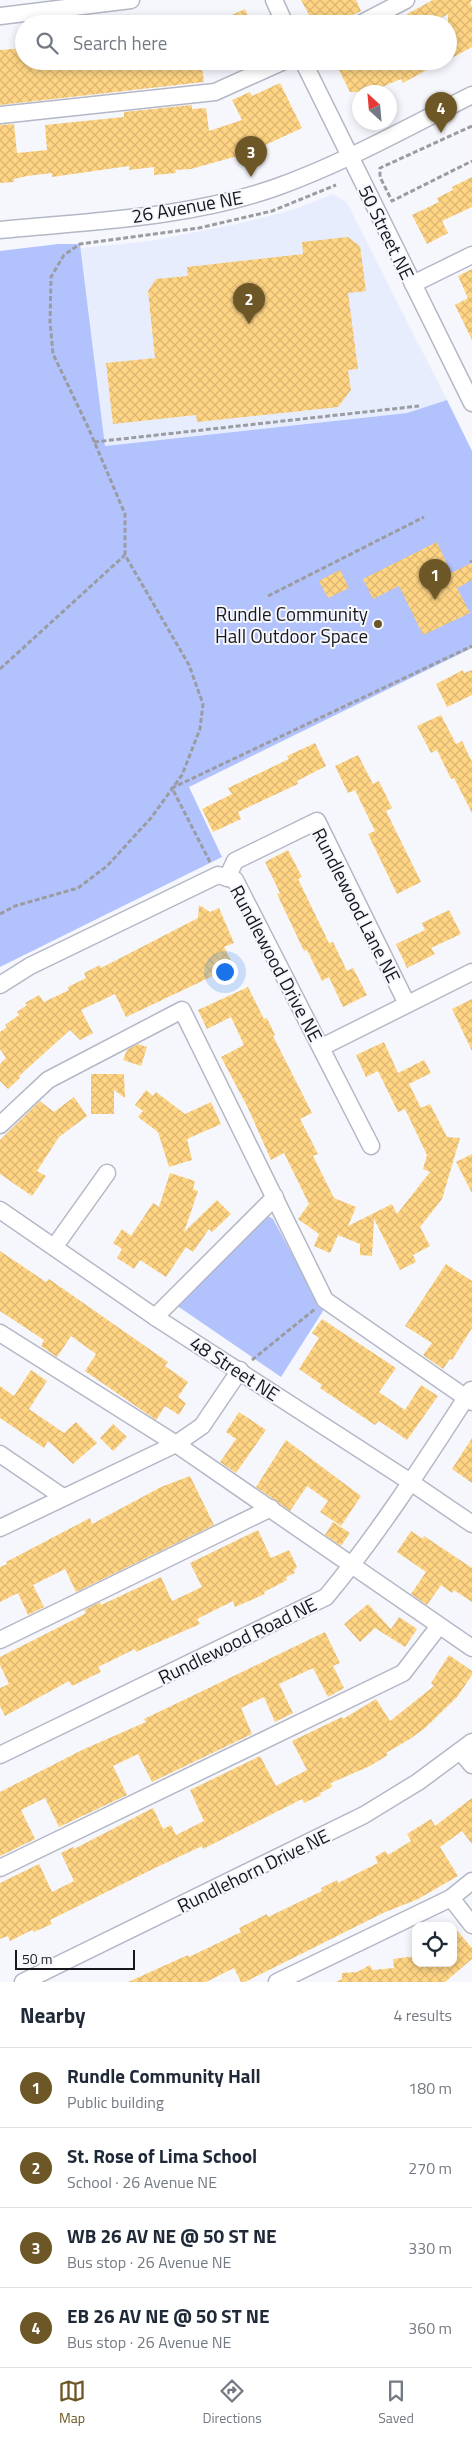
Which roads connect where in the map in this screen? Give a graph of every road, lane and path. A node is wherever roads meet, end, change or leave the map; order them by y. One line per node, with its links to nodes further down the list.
1 (132, 0): 6 (street)
2 (274, 0): 4 (street)
3 (406, 0): 5 (street)
4 (281, 15)
5 (377, 15)
6 (0, 16)
7 (264, 70): 10 (street)
8 (307, 70): 12 (street, 50 Street NE)
9 (472, 95): 12 (street, 26 Avenue NE)
10 (0, 115)
11 (472, 126): 13 (path)
12 (350, 157): 14 (street, 26 Avenue NE); 17 (street, 50 Street NE)
13 (472, 161)
14 (0, 230)
15 (68, 252): 21 (path)
16 (472, 256): 17 (street)
17 (413, 284): 18 (street, 50 Street NE)
18 (466, 373): 19 (street, 50 Street NE)
19 (472, 402)
20 (419, 406): 21 (path)
21 (94, 442): 23 (path)
22 (424, 517): 24 (path)
23 (125, 555): 26 (path); 27 (path)
24 (268, 596)
25 (472, 646): 27 (path)
26 (0, 669)
27 (172, 788): 28 (path); 29 (path)
28 (222, 877): 31 (street, Rundlewood Drive NE); 32 (street, Rundlewood Lane NE); 33 (street, Rundlewood Drive NE)
29 (0, 914)
30 (472, 972): 32 (street, Rundlewood Drive NE)
31 (0, 985)
32 (407, 1004): 33 (street, Rundlewood Drive NE)
33 (322, 1047): 35 (street)
34 (0, 1125): 37 (street)
35 (371, 1146)
36 (108, 1173): 39 (street)
37 (275, 1197): 40 (street); 41 (street)
38 (0, 1210): 39 (street, 48 Street NE)
39 (55, 1246): 41 (street, 48 Street NE)
40 (326, 1300): 43 (path); 44 (street)
41 (155, 1316): 43 (street, 48 Street NE)
42 (0, 1333): 45 (street)
43 (240, 1370): 45 (street); 47 (street, 48 Street NE)
44 (470, 1396): 47 (street, Rundlewood Road NE)
45 (176, 1444): 48 (street); 49 (street)
46 (0, 1454): 48 (street)
47 (412, 1483): 50 (street, 48 Street NE); 52 (street, Rundlewood Road NE)
48 (64, 1497): 51 (street)
49 (271, 1508): 52 (street); 54 (street)
50 (472, 1524)
51 (0, 1528)
52 (352, 1565): 53 (street); 57 (street, Rundlewood Road NE)
53 (439, 1626): 55 (street); 59 (street)
54 (0, 1640)
55 (472, 1648)
56 (466, 1747): 58 (street); 63 (street, Rundlehorn Drive NE)
57 (0, 1755)
58 (472, 1766)
59 (0, 1868)
60 (472, 1881): 61 (street)
61 (451, 1898): 62 (street); 64 (street)
62 (472, 1925)
63 (23, 1982)
64 (277, 1982)

